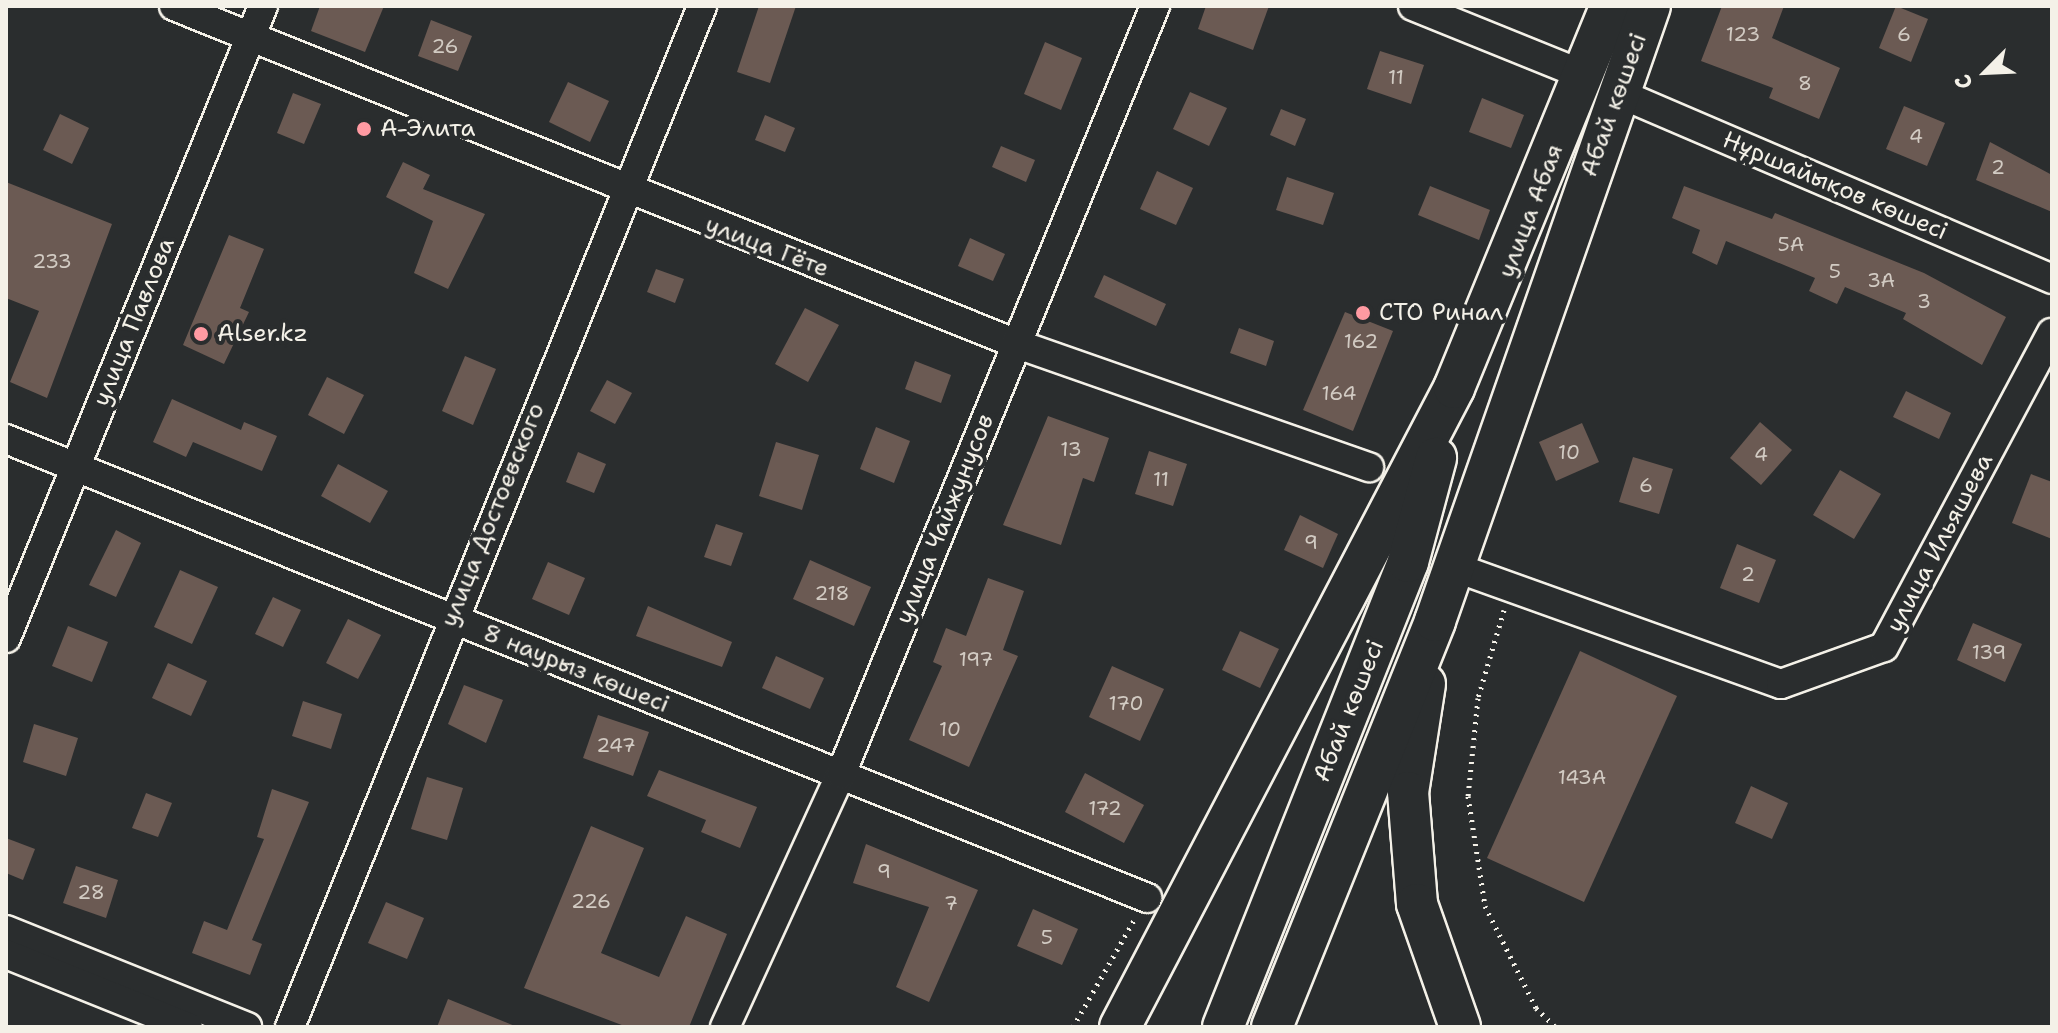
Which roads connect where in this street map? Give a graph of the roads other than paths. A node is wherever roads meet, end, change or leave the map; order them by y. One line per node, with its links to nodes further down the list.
1 (174, 6): 8 (street, улица Гёте)
2 (263, 6): 8 (street, улица Павлова)
3 (702, 6): 10 (street, улица Достоевского)
4 (1155, 6): 13 (street, улица Чайжунусов)
5 (1413, 6): 9 (street, Нұршайықов көшесі)
6 (1611, 6): 9 (main road, Абай көшесі)
7 (1650, 6): 9 (main road, Абай көшесі)
8 (249, 40): 10 (street, улица Гёте); 17 (street, улица Павлова)
9 (1601, 84): 11 (street, Нұршайықов көшесі); 14 (main road, улица Абая); 18 (main road, Абай көшесі)
10 (625, 191): 13 (street, улица Гёте); 19 (street, улица Достоевского)
11 (2052, 279)
12 (2052, 333): 18 (street, улица Ильяшева)
13 (1017, 344): 16 (street, улица Гёте); 22 (street, улица Чайжунусов)
14 (1454, 388): 30 (main road); 31 (main road, Абай көшесі)
15 (6, 439): 17 (street, 8 наурыз көшесі)
16 (1369, 467)
17 (74, 468): 19 (street, 8 наурыз көшесі); 21 (street, улица Павлова)
18 (1454, 567): 20 (main road, Абай көшесі)
19 (451, 618): 22 (street, 8 наурыз көшесі); 28 (street, улица Достоевского)
20 (1435, 621): 32 (main road, Абай көшесі); 33 (main road)
21 (6, 638)
22 (841, 774): 23 (street, 8 наурыз көшесі); 29 (street, улица Чайжунусов)
23 (1147, 898)
24 (6, 930): 27 (street)
25 (6, 954): 26 (street)
26 (188, 1027)
27 (247, 1027)
28 (290, 1027)
29 (725, 1027)
30 (1120, 1027)
31 (1223, 1027)
32 (1272, 1027)
33 (1460, 1027)

